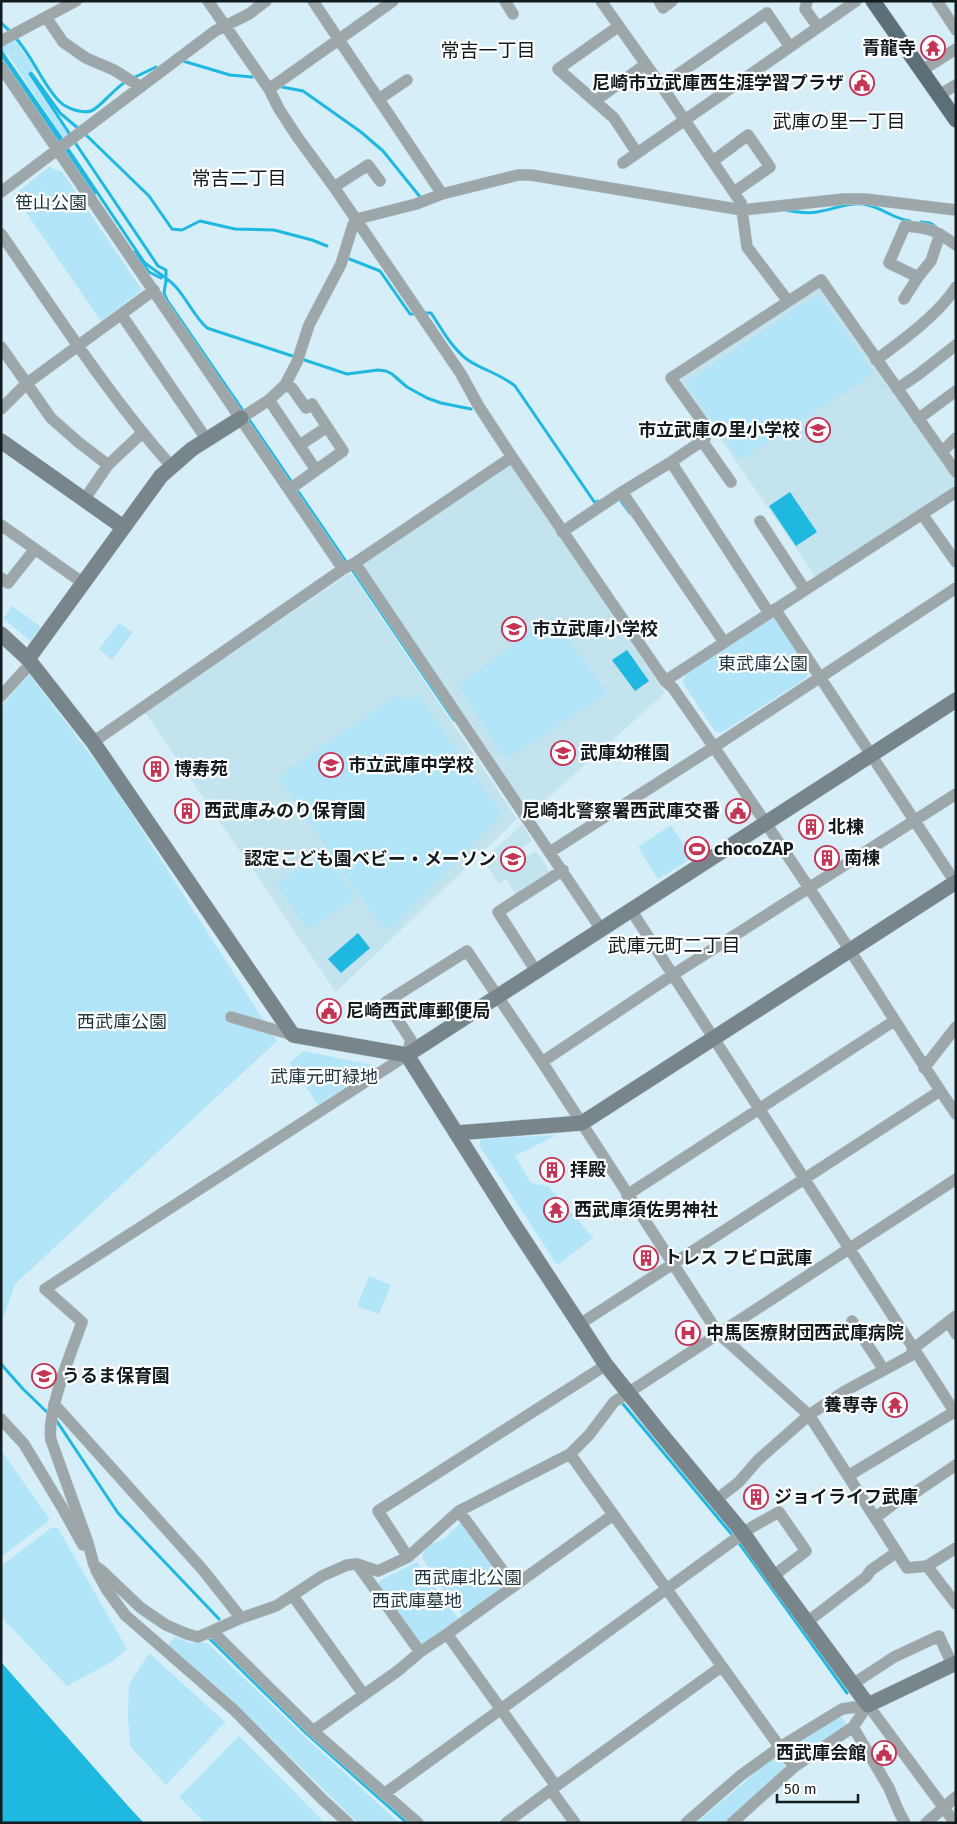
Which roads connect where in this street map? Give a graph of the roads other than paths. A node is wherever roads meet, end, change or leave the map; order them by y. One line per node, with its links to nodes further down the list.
1 (76, 1): 15 (street)
2 (208, 1): 16 (street)
3 (266, 1): 16 (street)
4 (313, 1): 21 (street)
5 (393, 1): 21 (street)
6 (505, 1): 14 (street)
7 (601, 1): 17 (street)
8 (658, 1): 9 (street)
9 (672, 1)
10 (807, 1): 18 (street)
11 (856, 1): 18 (street)
12 (873, 1): 26 (main road)
13 (937, 1): 19 (street)
14 (514, 14)
15 (46, 17): 20 (street); 29 (street)
16 (225, 26): 29 (street); 32 (street)
17 (619, 26): 24 (street); 35 (street)
18 (818, 27): 22 (street)
19 (956, 30)
20 (10, 37)
21 (338, 39): 32 (street); 34 (street)
22 (790, 47): 31 (street); 36 (street)
23 (956, 49): 26 (street)
24 (646, 64): 31 (street); 35 (street)
25 (1, 67): 28 (street)
26 (921, 71): 33 (main road)
27 (407, 80): 34 (street)
28 (5, 82): 38 (street)
29 (132, 82): 38 (street)
30 (956, 85): 33 (street)
31 (661, 86): 36 (street)
32 (269, 89): 43 (street)
33 (939, 95): 37 (main road)
34 (379, 99): 46 (street)
35 (596, 101): 39 (street)
36 (684, 119): 39 (street); 40 (street)
37 (956, 120)
38 (71, 140): 44 (street); 55 (street)
39 (637, 153): 41 (street)
40 (713, 161): 45 (street); 45 (street)
41 (623, 163)
42 (380, 182): 43 (street)
43 (334, 186): 49 (street)
44 (1, 192)
45 (734, 192): 47 (street)
46 (442, 194): 47 (street); 49 (street)
47 (742, 210): 48 (street); 57 (street)
48 (956, 210)
49 (356, 219): 64 (street); 79 (street)
50 (1, 234): 60 (street)
51 (940, 234): 52 (street); 53 (street); 53 (street)
52 (956, 245)
53 (918, 277): 56 (street)
54 (956, 287): 62 (street)
55 (154, 290): 58 (street); 69 (street)
56 (904, 299)
57 (788, 301): 62 (street); 76 (street)
58 (121, 314): 60 (street); 74 (street)
59 (956, 344): 65 (street)
60 (79, 346): 63 (street); 72 (street)
61 (1, 347): 63 (street)
62 (876, 360): 65 (street)
63 (26, 384): 68 (street); 81 (street)
64 (285, 385): 67 (street); 71 (street)
65 (897, 390): 70 (street)
66 (956, 391): 70 (street)
67 (269, 400): 69 (street); 77 (street)
68 (1, 409)
69 (241, 418): 74 (street); 86 (street)
70 (918, 419): 78 (street)
71 (327, 427): 77 (street); 83 (street)
72 (142, 433): 81 (street); 82 (street)
73 (956, 438): 78 (street)
74 (207, 440): 82 (street)
75 (1, 441): 89 (street)
76 (702, 441): 80 (street); 85 (street)
77 (300, 446): 83 (street)
78 (942, 452): 84 (street)
79 (512, 457): 94 (street); 97 (street)
80 (671, 462): 87 (street); 103 (street)
81 (108, 465): 89 (street)
82 (172, 467): 93 (street)
83 (316, 470): 86 (street)
84 (956, 472)
85 (731, 482)
86 (290, 488): 98 (street)
87 (622, 492): 94 (street); 105 (street)
88 (956, 492): 90 (street)
89 (84, 500): 93 (street)
90 (922, 514): 96 (street); 102 (street)
91 (760, 521): 102 (street)
92 (1, 525): 95 (street)
93 (123, 527): 100 (street)
94 (562, 532): 108 (street)
95 (35, 549): 99 (street); 100 (street)
96 (956, 562)
97 (356, 563): 98 (street); 117 (street)
98 (343, 569): 111 (street)
99 (1, 578)
100 (83, 583): 106 (street)
101 (956, 588): 107 (street)
102 (805, 590): 103 (street)
103 (772, 611): 105 (street); 107 (street)
104 (1, 634): 106 (street)
105 (724, 642): 108 (street)
106 (29, 661): 109 (street); 111 (street)
107 (821, 677): 112 (street); 113 (street)
108 (665, 681): 112 (street)
109 (1, 696)
110 (956, 700): 113 (street)
111 (94, 742): 130 (street)
112 (714, 747): 116 (street); 117 (street)
113 (871, 754): 115 (street); 116 (street)
114 (956, 794): 115 (street)
115 (915, 821): 119 (street); 120 (street)
116 (765, 822): 120 (street); 121 (street)
117 (550, 852): 118 (street)
118 (563, 870): 122 (street); 124 (street)
119 (956, 881): 123 (street)
120 (809, 889): 123 (street); 125 (street)
121 (631, 910): 122 (street); 125 (street)
122 (601, 929): 124 (street)
123 (850, 950): 128 (street); 131 (street)
124 (536, 971): 126 (street)
125 (674, 974): 131 (street); 133 (street)
126 (498, 997): 132 (street); 132 (street); 133 (street)
127 (231, 1017): 130 (street)
128 (894, 1021): 134 (street); 136 (street)
129 (956, 1027): 134 (street)
130 (293, 1035): 132 (street)
131 (715, 1038): 136 (street); 138 (street)
132 (406, 1055): 139 (street); 154 (street)
133 (542, 1062): 138 (street)
134 (924, 1068): 135 (street)
135 (940, 1091): 137 (street); 140 (street)
136 (760, 1109): 140 (street); 142 (street)
137 (956, 1114)
138 (582, 1122): 139 (street); 142 (street)
139 (456, 1133): 147 (street)
140 (805, 1178): 143 (street); 144 (street)
141 (956, 1179): 143 (street)
142 (627, 1195): 144 (street)
143 (850, 1248): 148 (street); 150 (street)
144 (672, 1263): 147 (street); 148 (street)
145 (952, 1319): 149 (street); 150 (street)
146 (852, 1321): 152 (street)
147 (580, 1324): 151 (street)
148 (718, 1333): 153 (street); 156 (street)
149 (956, 1334)
150 (914, 1348): 152 (street); 155 (street)
151 (606, 1365): 153 (street); 168 (street)
152 (884, 1370): 156 (street)
153 (628, 1393): 158 (street); 161 (street)
154 (54, 1404): 170 (street); 177 (street)
155 (955, 1413): 160 (street)
156 (809, 1415): 160 (street); 161 (street)
157 (1, 1419): 170 (street)
158 (570, 1454): 162 (street); 163 (street)
159 (956, 1465): 164 (street)
160 (848, 1476): 164 (street)
161 (716, 1500): 165 (street)
162 (459, 1511): 168 (street); 173 (street)
163 (613, 1515): 173 (street); 174 (street)
164 (875, 1518): 167 (street)
165 (744, 1533): 172 (street); 172 (street); 174 (street)
166 (956, 1548): 171 (street)
167 (897, 1552): 171 (street); 178 (street)
168 (408, 1557): 169 (street)
169 (357, 1564): 175 (street); 181 (street)
170 (94, 1566): 179 (street); 196 (street)
171 (927, 1566): 176 (street)
172 (773, 1576): 178 (street)
173 (514, 1586): 180 (street)
174 (667, 1589): 183 (street); 187 (street)
175 (293, 1596): 177 (street); 185 (street)
176 (956, 1604)
177 (241, 1618): 179 (street)
178 (807, 1622): 184 (street)
179 (212, 1631): 189 (street)
180 (447, 1634): 181 (street); 187 (street)
181 (420, 1652): 185 (street)
182 (954, 1664): 184 (street); 186 (street)
183 (722, 1667): 190 (street); 192 (street)
184 (853, 1684): 186 (street)
185 (364, 1694): 189 (street)
186 (868, 1705): 188 (street); 190 (street); 195 (street)
187 (500, 1710): 192 (street); 193 (street)
188 (853, 1727): 191 (street); 202 (street)
189 (313, 1731): 193 (street)
190 (780, 1747): 191 (street); 200 (street)
191 (794, 1767): 201 (street)
192 (554, 1788): 198 (street); 199 (street)
193 (384, 1794): 197 (street)
194 (956, 1797): 195 (street)
195 (945, 1808): 203 (street); 204 (street)
196 (348, 1823)
197 (418, 1823)
198 (506, 1823)
199 (575, 1823)
200 (686, 1823)
201 (732, 1823)
202 (906, 1823)
203 (926, 1823)
204 (955, 1823)

